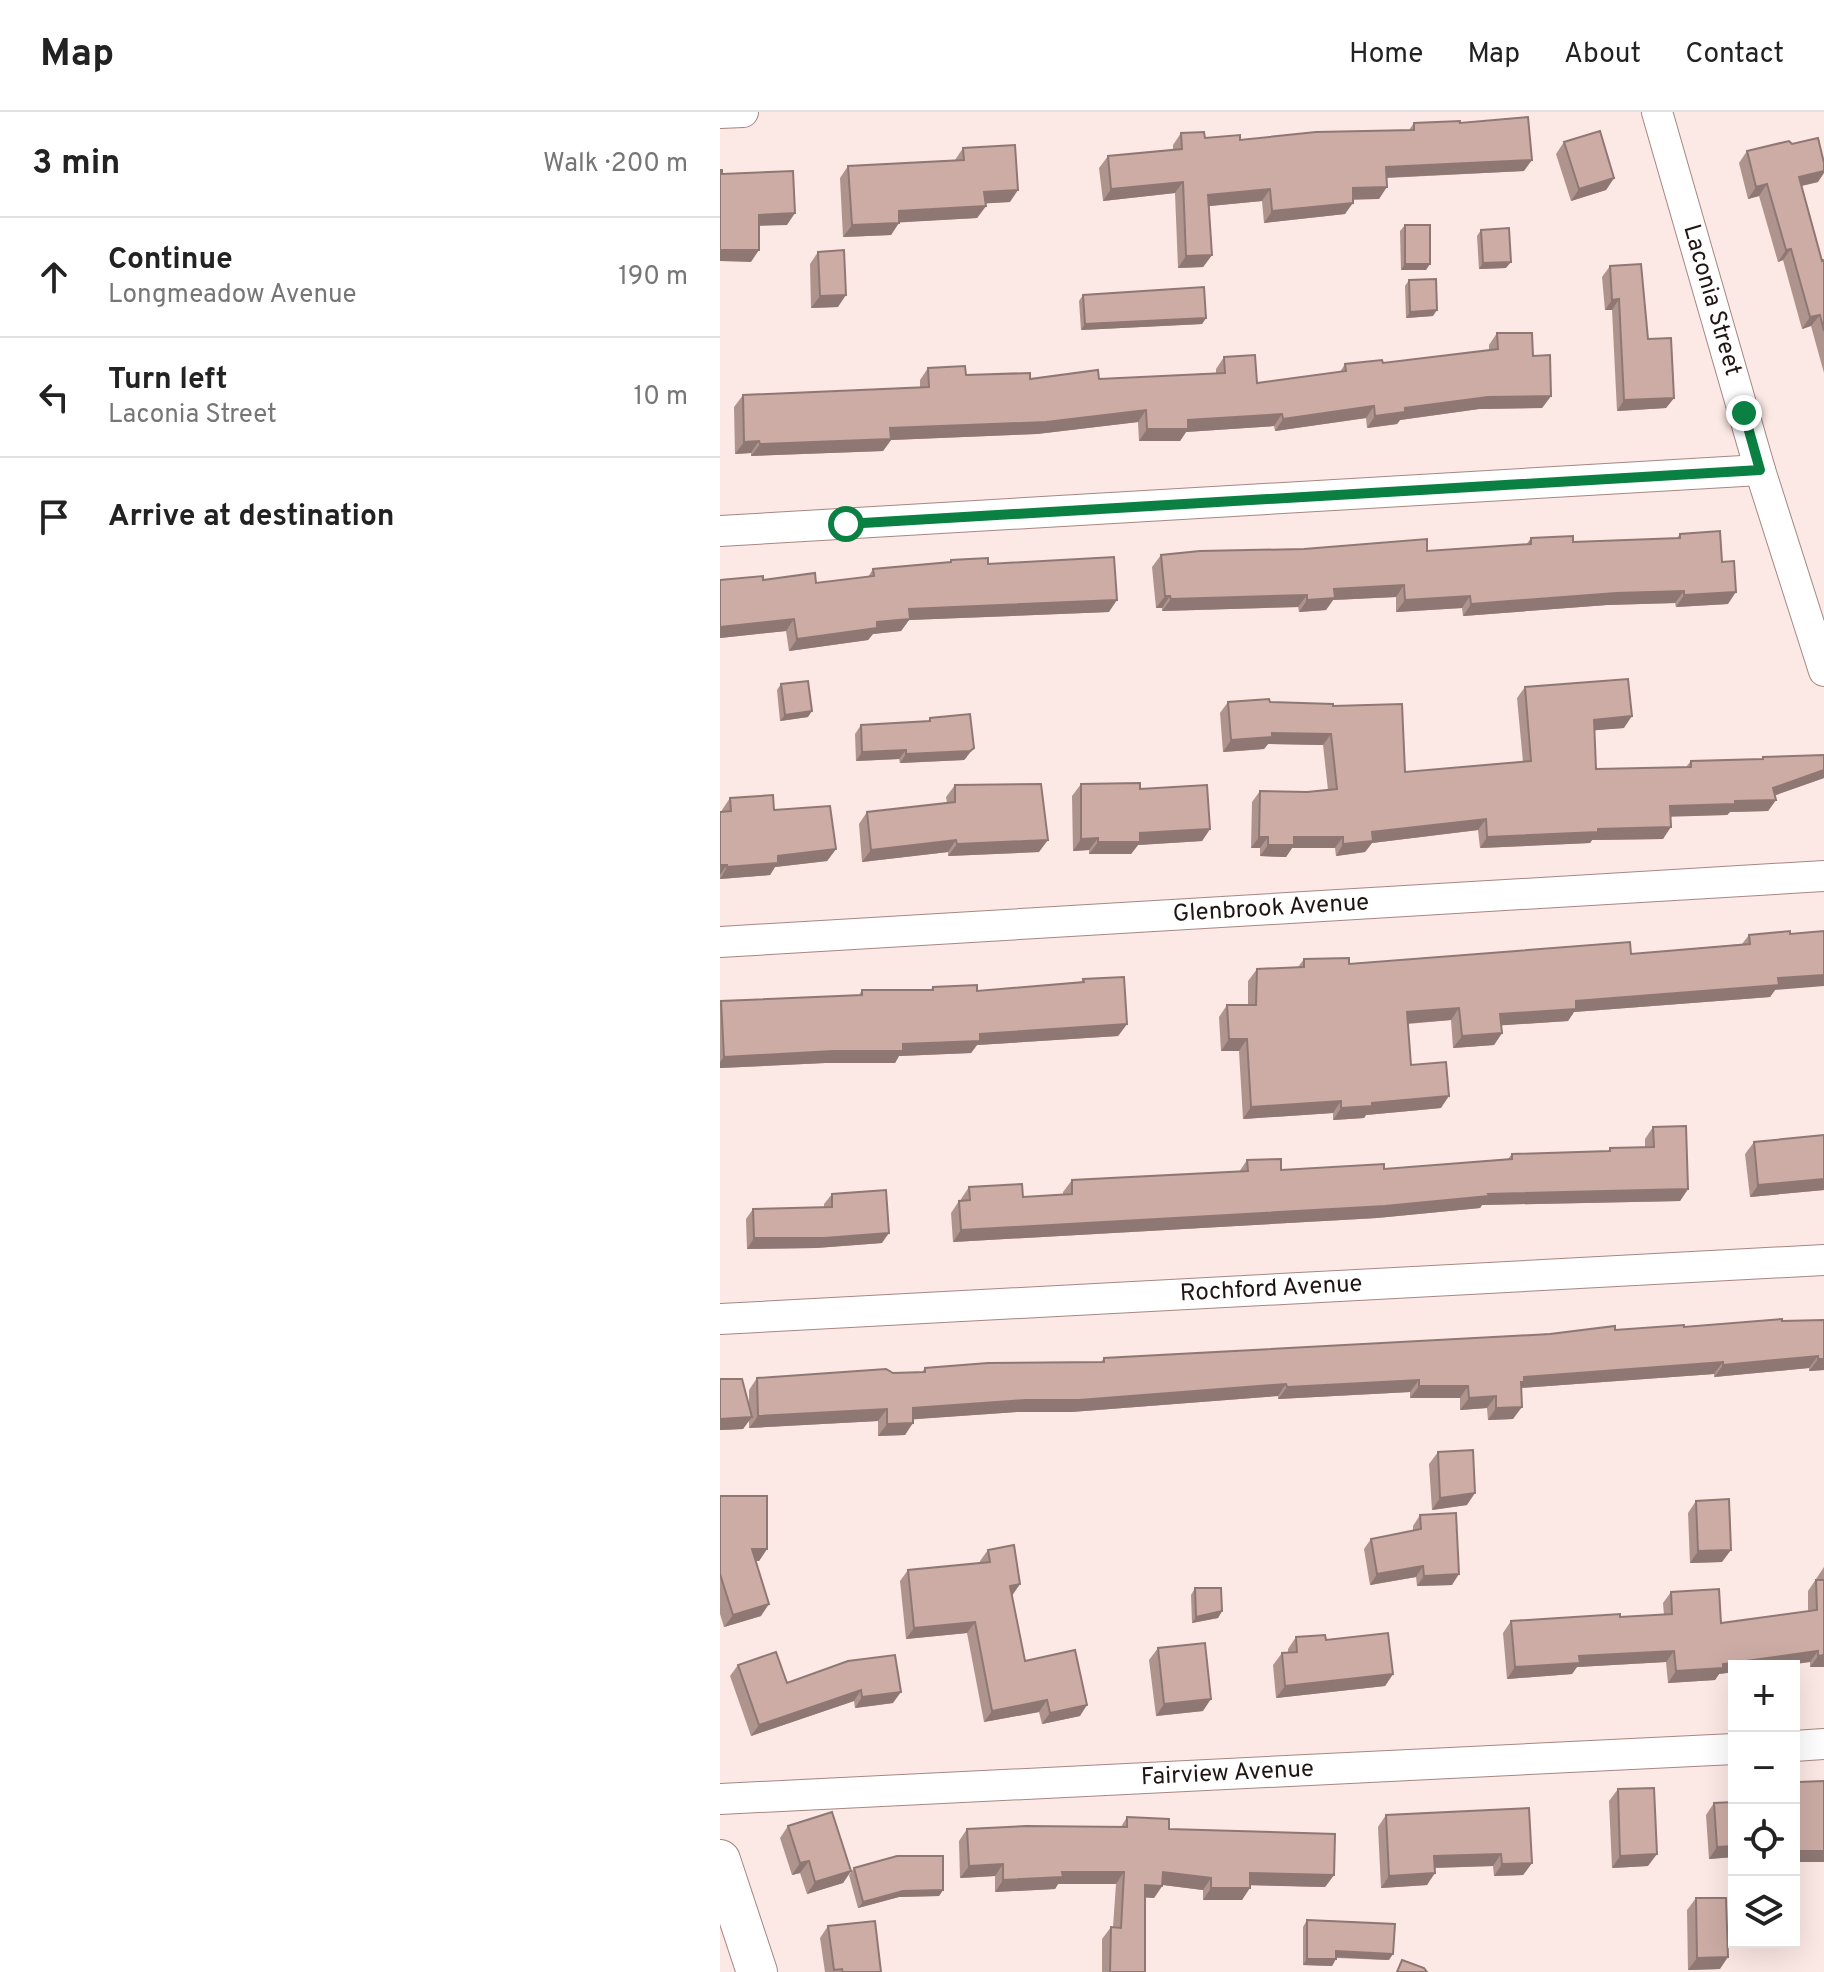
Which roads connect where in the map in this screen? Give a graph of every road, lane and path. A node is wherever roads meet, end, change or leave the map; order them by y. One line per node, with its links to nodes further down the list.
1 (743, 112): 3 (street)
2 (1657, 112): 4 (street, Laconia Street)
3 (720, 113)
4 (1760, 470): 5 (street); 6 (street, Laconia Street)
5 (720, 531)
6 (1824, 671)
7 (1824, 876): 8 (street, Glenbrook Avenue)
8 (720, 942)
9 (1824, 1260): 10 (street, Rochford Avenue)
10 (720, 1319)
11 (1824, 1744): 12 (street)
12 (1800, 1746)
13 (1728, 1749): 14 (street, Fairview Avenue)
14 (720, 1799)
15 (720, 1860): 16 (main road)
16 (757, 1972)

